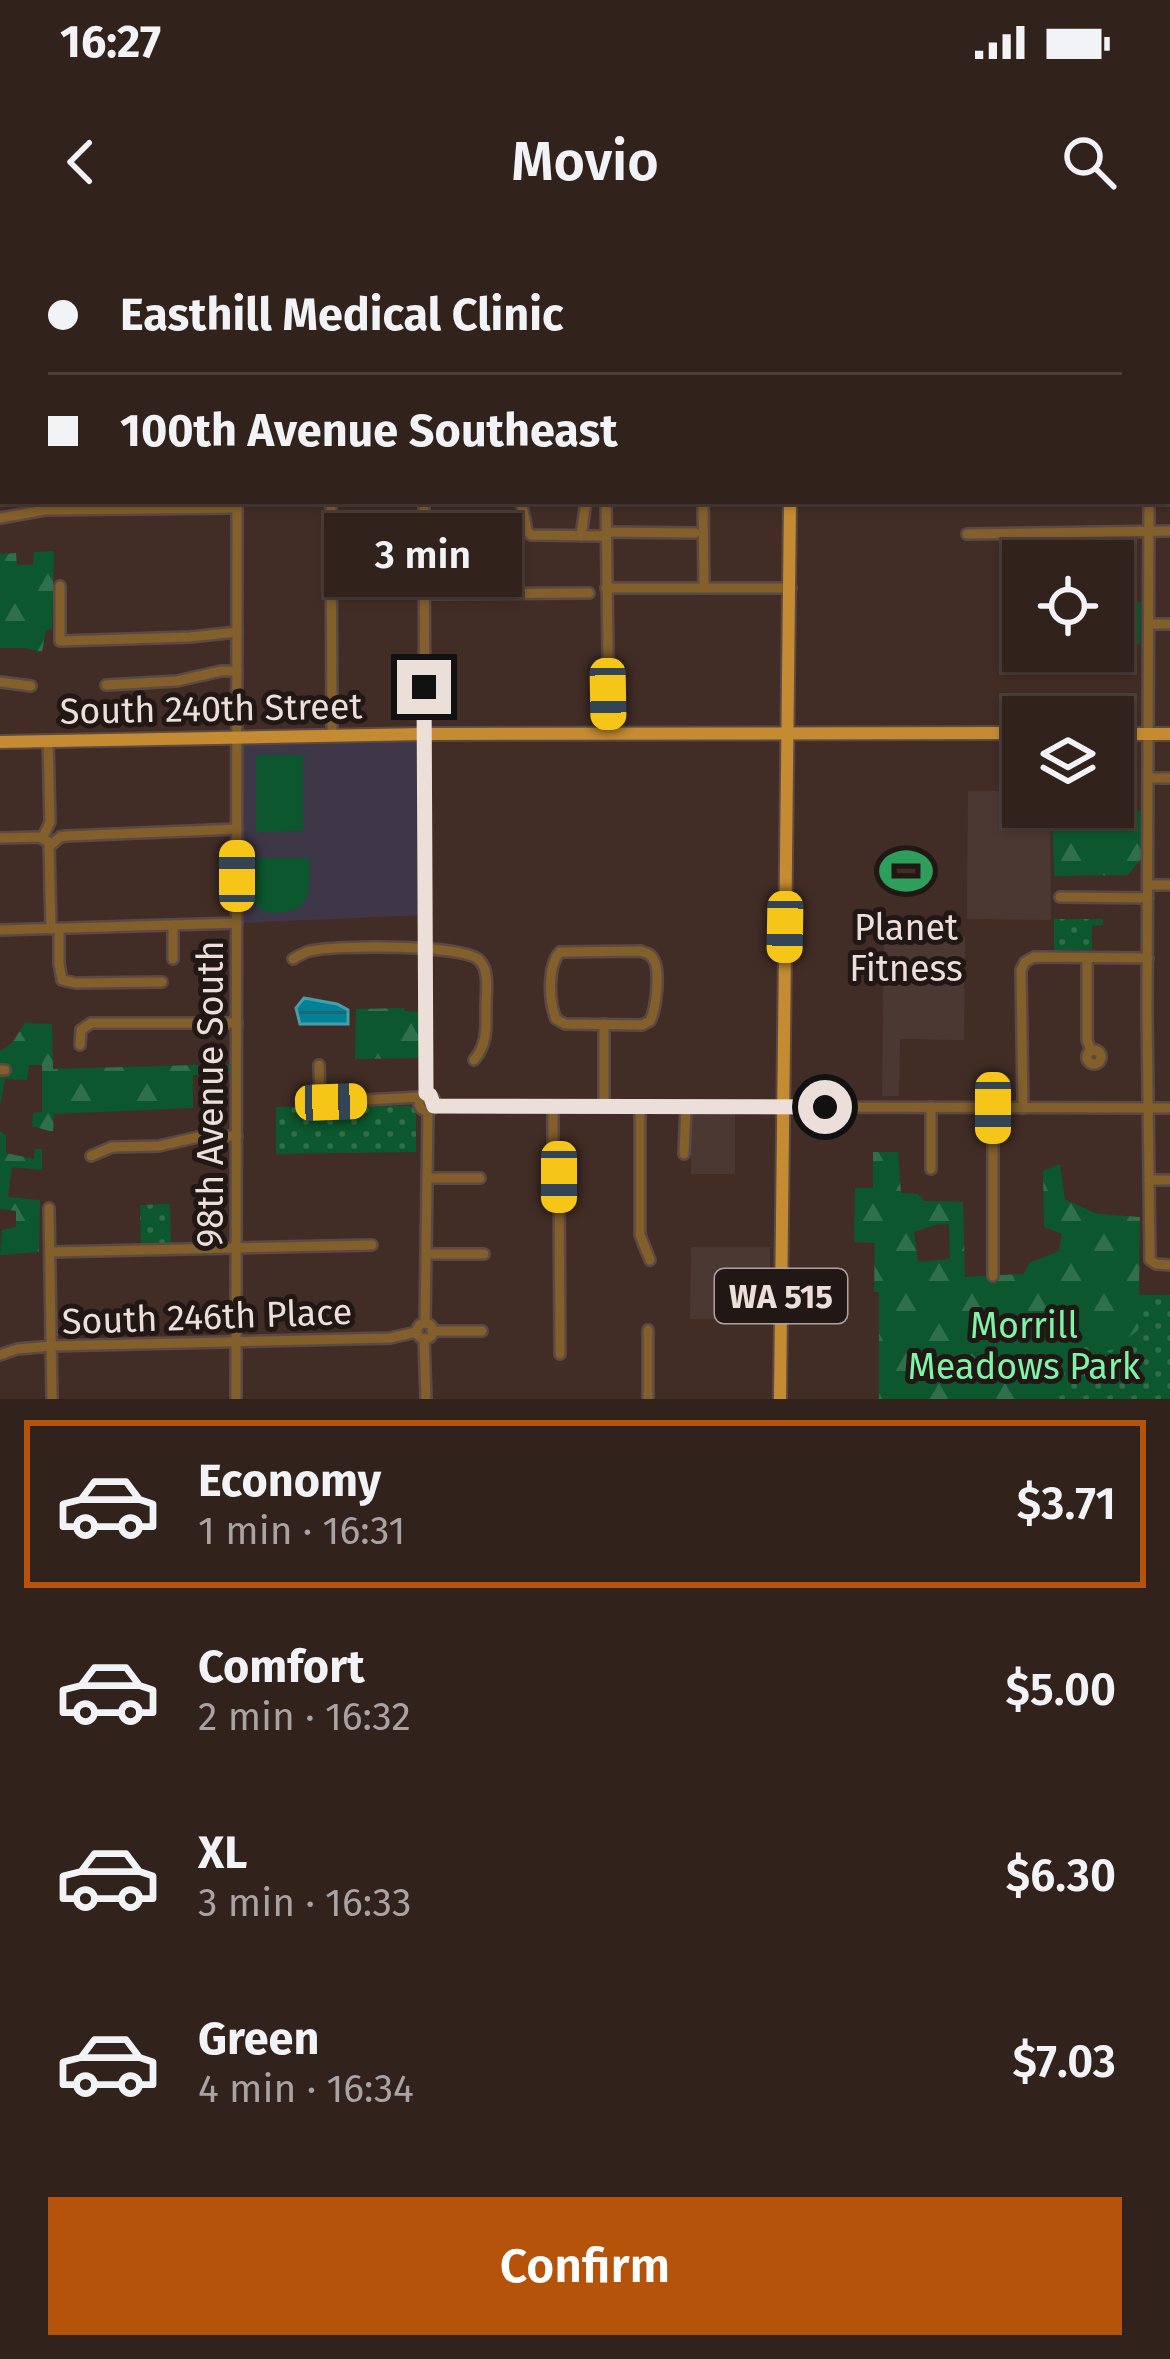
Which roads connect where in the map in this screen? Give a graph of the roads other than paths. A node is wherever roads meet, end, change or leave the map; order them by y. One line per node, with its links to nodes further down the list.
1 (331, 504): 37 (street)
2 (424, 504): 22 (street)
3 (522, 504): 17 (street)
4 (586, 504): 17 (street)
5 (606, 504): 15 (street)
6 (703, 504): 19 (street)
7 (790, 504): 20 (main road, WA 515)
8 (1148, 504): 14 (street)
9 (118, 505): 10 (street); 11 (street)
10 (237, 505): 25 (street, 98th Avenue South)
11 (0, 518)
12 (1170, 531): 14 (street)
13 (695, 533): 15 (street)
14 (1148, 533): 16 (street); 23 (street)
15 (606, 534): 17 (street); 21 (street)
16 (967, 534)
17 (581, 536)
18 (60, 586): 25 (street)
19 (704, 588): 20 (street); 21 (street)
20 (790, 588): 30 (main road, WA 515)
21 (600, 592): 22 (street); 31 (street)
22 (425, 594): 33 (street)
23 (1149, 624): 24 (street); 35 (street)
24 (1170, 624)
25 (237, 632): 26 (street, 98th Avenue South)
26 (236, 671): 28 (street); 38 (street, 98th Avenue South)
27 (0, 682): 29 (street)
28 (106, 685)
29 (32, 686)
30 (789, 731): 31 (main road, South 240th Street); 32 (main road, South 240th Street); 70 (main road, WA 515)
31 (608, 733): 33 (main road, South 240th Street)
32 (1002, 733)
33 (424, 734): 37 (main road, South 240th Street); 53 (street)
34 (1134, 734): 35 (main road)
35 (1150, 734): 36 (main road); 41 (street)
36 (1170, 734)
37 (332, 735): 38 (main road, South 240th Street)
38 (237, 736): 39 (main road, South 240th Street); 43 (street, 98th Avenue South)
39 (48, 741): 40 (main road, South 240th Street); 45 (street)
40 (0, 742)
41 (1149, 778): 42 (street); 46 (street)
42 (1170, 778)
43 (237, 829): 45 (street); 49 (street, 98th Avenue South)
44 (0, 838): 45 (street)
45 (47, 841): 51 (street)
46 (1159, 885): 48 (street)
47 (1060, 897): 48 (street)
48 (1148, 898): 55 (street)
49 (237, 923): 50 (street); 59 (street, 98th Avenue South)
50 (172, 925): 51 (street); 56 (street)
51 (55, 929): 52 (street); 58 (street)
52 (0, 930)
53 (425, 947): 57 (street); 63 (street); 65 (street)
54 (1087, 958): 55 (street); 62 (street); 73 (street)
55 (1148, 958): 74 (street)
56 (173, 959)
57 (293, 959)
58 (161, 982)
59 (237, 1023): 61 (street); 77 (street, 98th Avenue South)
60 (604, 1024): 60 (street); 67 (street)
61 (80, 1046)
62 (1090, 1051)
63 (475, 1060)
64 (319, 1064): 65 (street)
65 (423, 1095): 76 (street)
66 (553, 1106): 67 (street); 76 (street); 99 (street)
67 (604, 1107): 68 (street)
68 (640, 1107): 69 (street); 91 (street)
69 (686, 1107): 70 (street); 78 (street)
70 (783, 1107): 71 (street); 105 (main road, WA 515)
71 (932, 1107): 72 (street); 80 (street)
72 (993, 1108): 73 (street); 93 (street)
73 (1023, 1108): 74 (street)
74 (1149, 1108): 75 (street); 83 (street)
75 (1170, 1108)
76 (431, 1109): 81 (street)
77 (237, 1136): 79 (street); 87 (street, 98th Avenue South)
78 (684, 1154)
79 (91, 1156)
80 (931, 1168)
81 (427, 1178): 82 (street); 90 (street)
82 (480, 1178)
83 (1149, 1180): 84 (street); 92 (street)
84 (1170, 1180)
85 (49, 1208): 88 (street)
86 (372, 1245): 87 (street)
87 (236, 1248): 88 (street); 97 (street, 98th Avenue South)
88 (50, 1252): 98 (street)
89 (484, 1253): 90 (street)
90 (426, 1254): 95 (street)
91 (650, 1260)
92 (1170, 1265)
93 (993, 1276)
94 (648, 1330): 104 (street)
95 (425, 1331): 96 (street, South 246th Place); 97 (street, South 246th Place); 103 (street)
96 (482, 1331)
97 (236, 1341): 98 (street, South 246th Place); 102 (street, 98th Avenue South)
98 (52, 1346): 100 (street, South 246th Place); 101 (street)
99 (560, 1354)
100 (0, 1355)
101 (52, 1399)
102 (236, 1399)
103 (426, 1399)
104 (648, 1399)
105 (780, 1399)

